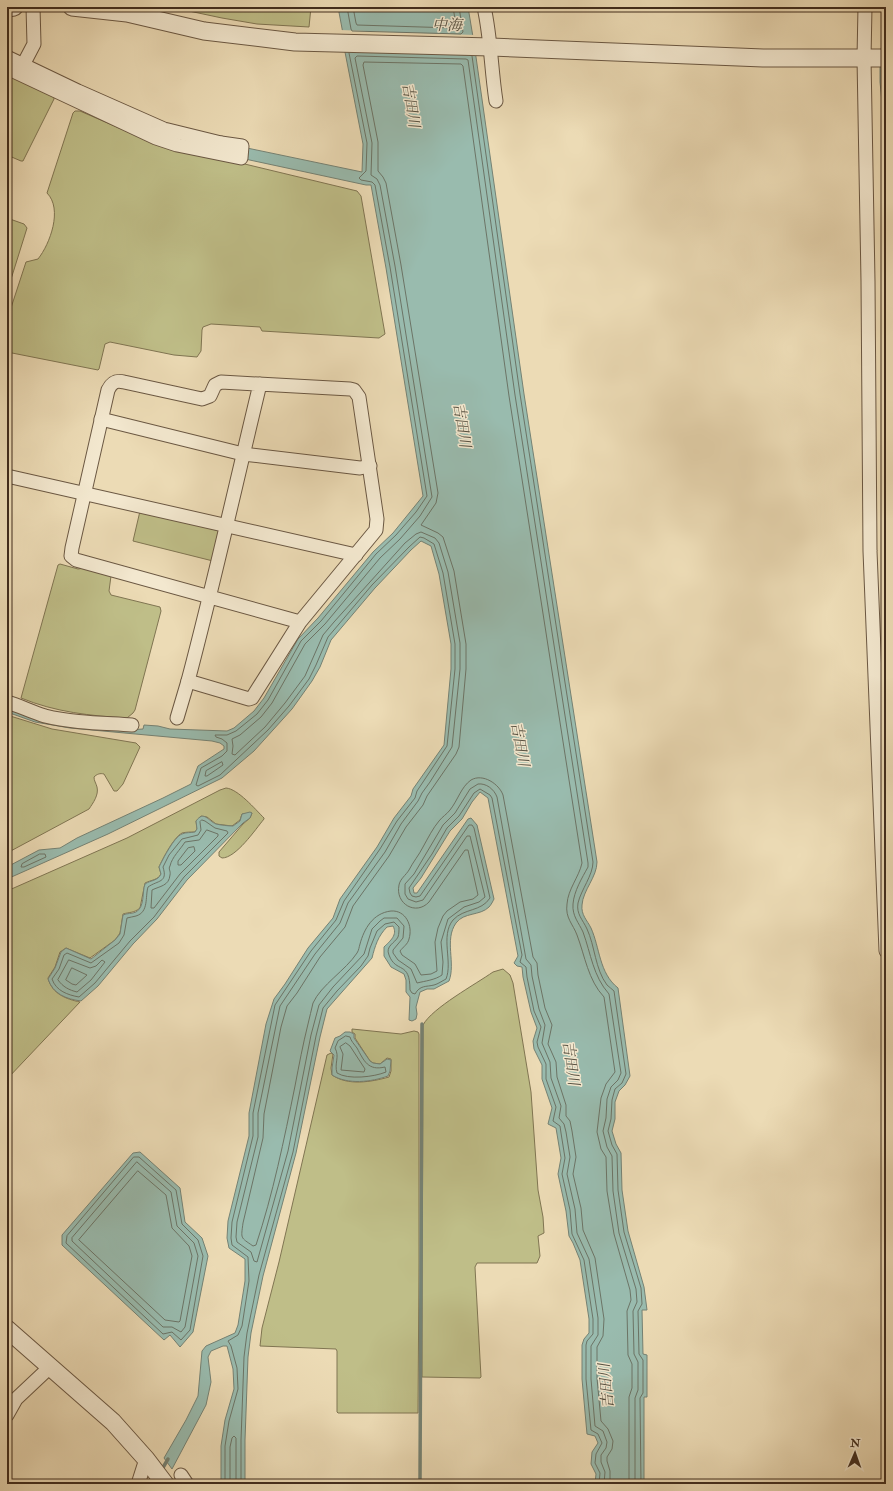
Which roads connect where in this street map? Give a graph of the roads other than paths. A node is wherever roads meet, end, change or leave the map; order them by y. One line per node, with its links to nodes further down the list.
1 (14, 7): 6 (street)
2 (33, 7): 11 (street)
3 (72, 7): 7 (street)
4 (484, 7): 7 (street)
5 (865, 7): 9 (street)
6 (7, 8)
7 (485, 47): 9 (street); 14 (street)
8 (7, 57): 11 (street)
9 (864, 58): 10 (street); 30 (street)
10 (886, 58)
11 (23, 65): 13 (street)
12 (7, 68): 13 (street)
13 (76, 95): 15 (street)
14 (496, 100)
15 (242, 150)
16 (260, 384): 17 (street); 18 (street); 19 (street)
17 (102, 419): 18 (street); 21 (street)
18 (243, 454): 19 (street); 22 (street)
19 (370, 466): 23 (street)
20 (7, 476): 21 (street)
21 (84, 493): 22 (street); 24 (street)
22 (226, 525): 23 (street); 24 (street)
23 (356, 555): 25 (street)
24 (211, 596): 25 (street); 26 (street)
25 (300, 622): 26 (street)
26 (188, 681): 28 (street)
27 (7, 702): 29 (street)
28 (178, 718)
29 (132, 725)
30 (886, 951)
31 (7, 1329): 32 (street)
32 (50, 1367): 33 (street); 34 (street)
33 (7, 1415)
34 (150, 1463): 35 (street); 36 (street)
35 (138, 1484)
36 (165, 1484)

